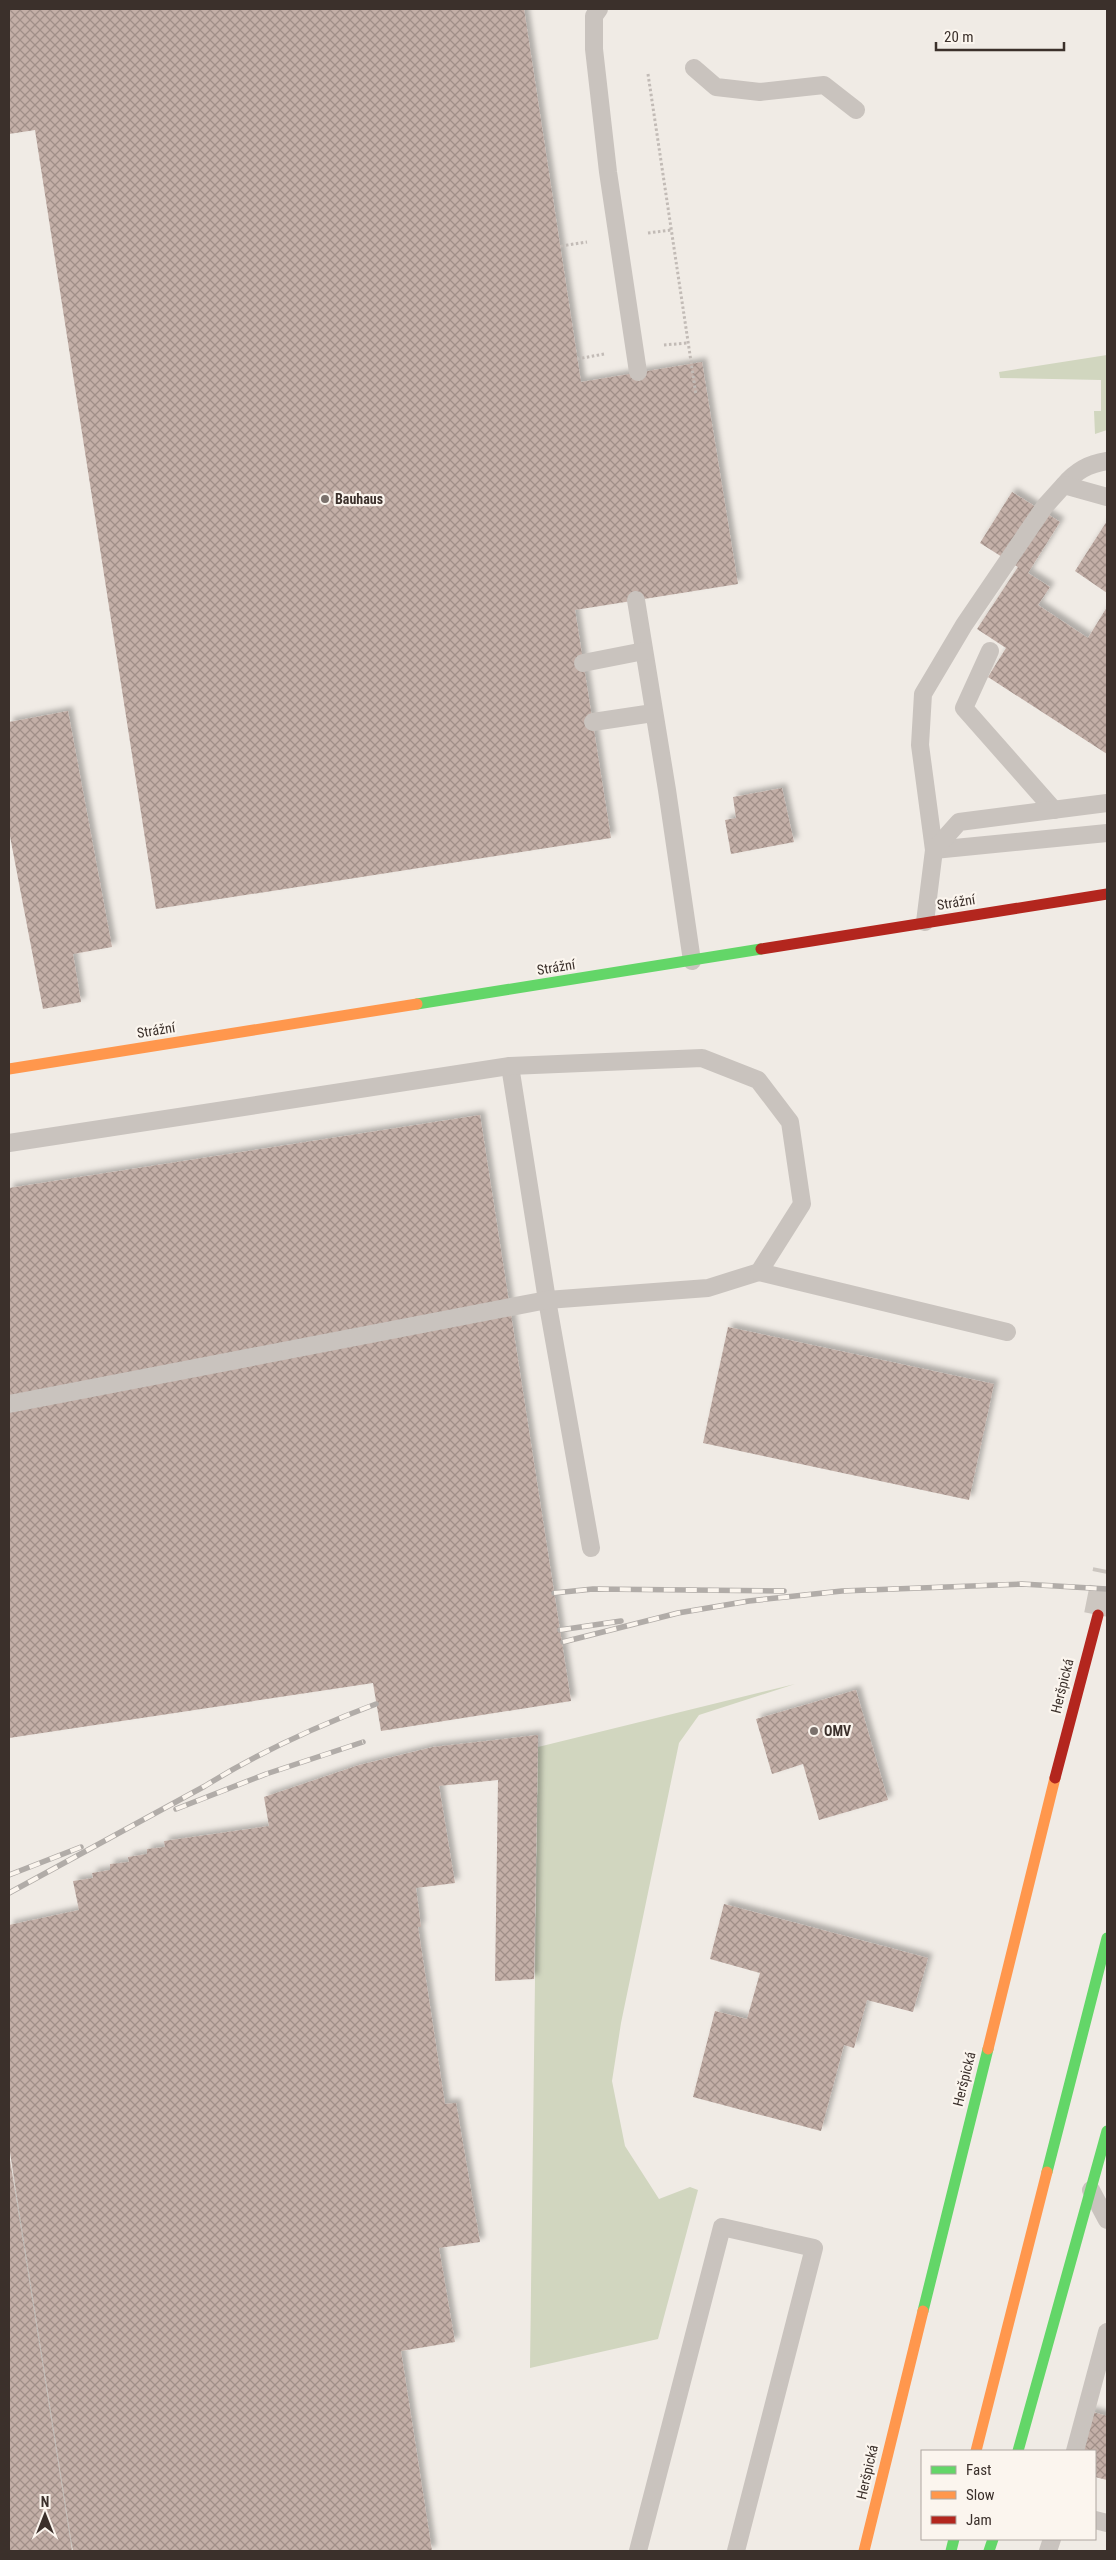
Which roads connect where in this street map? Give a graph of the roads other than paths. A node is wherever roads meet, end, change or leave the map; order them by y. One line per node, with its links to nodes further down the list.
1 (599, 9): 4 (lane)
2 (694, 68): 3 (lane)
3 (856, 110)
4 (638, 372)
5 (1107, 461): 6 (lane)
6 (1064, 485): 7 (lane); 17 (lane)
7 (1107, 497)
8 (636, 600): 9 (lane)
9 (644, 651): 11 (lane); 12 (lane)
10 (990, 651): 15 (lane)
11 (584, 663)
12 (653, 713): 13 (lane); 20 (lane)
13 (593, 722)
14 (1107, 803): 15 (lane)
15 (1054, 810): 17 (lane)
16 (1107, 833): 17 (lane)
17 (934, 850): 19 (lane)
18 (1107, 894): 19 (main road, Strážní)
19 (925, 922): 20 (main road, Strážní)
20 (692, 961): 22 (main road, Strážní)
21 (510, 1066): 23 (lane); 24 (lane); 25 (lane)
22 (9, 1069)
23 (9, 1143)
24 (758, 1272): 25 (lane); 26 (lane)
25 (547, 1300): 27 (lane); 28 (lane)
26 (1007, 1332)
27 (9, 1404)
28 (591, 1548)
29 (1098, 1615): 40 (main road, Heršpická)
30 (1107, 1938): 35 (main road)
31 (1107, 2131): 32 (main road)
32 (1091, 2190): 33 (lane); 36 (main road)
33 (1107, 2220)
34 (1107, 2332): 37 (lane)
35 (976, 2450)
36 (1018, 2450)
37 (1075, 2450)
38 (638, 2551): 39 (lane)
39 (736, 2551)
40 (864, 2551)

